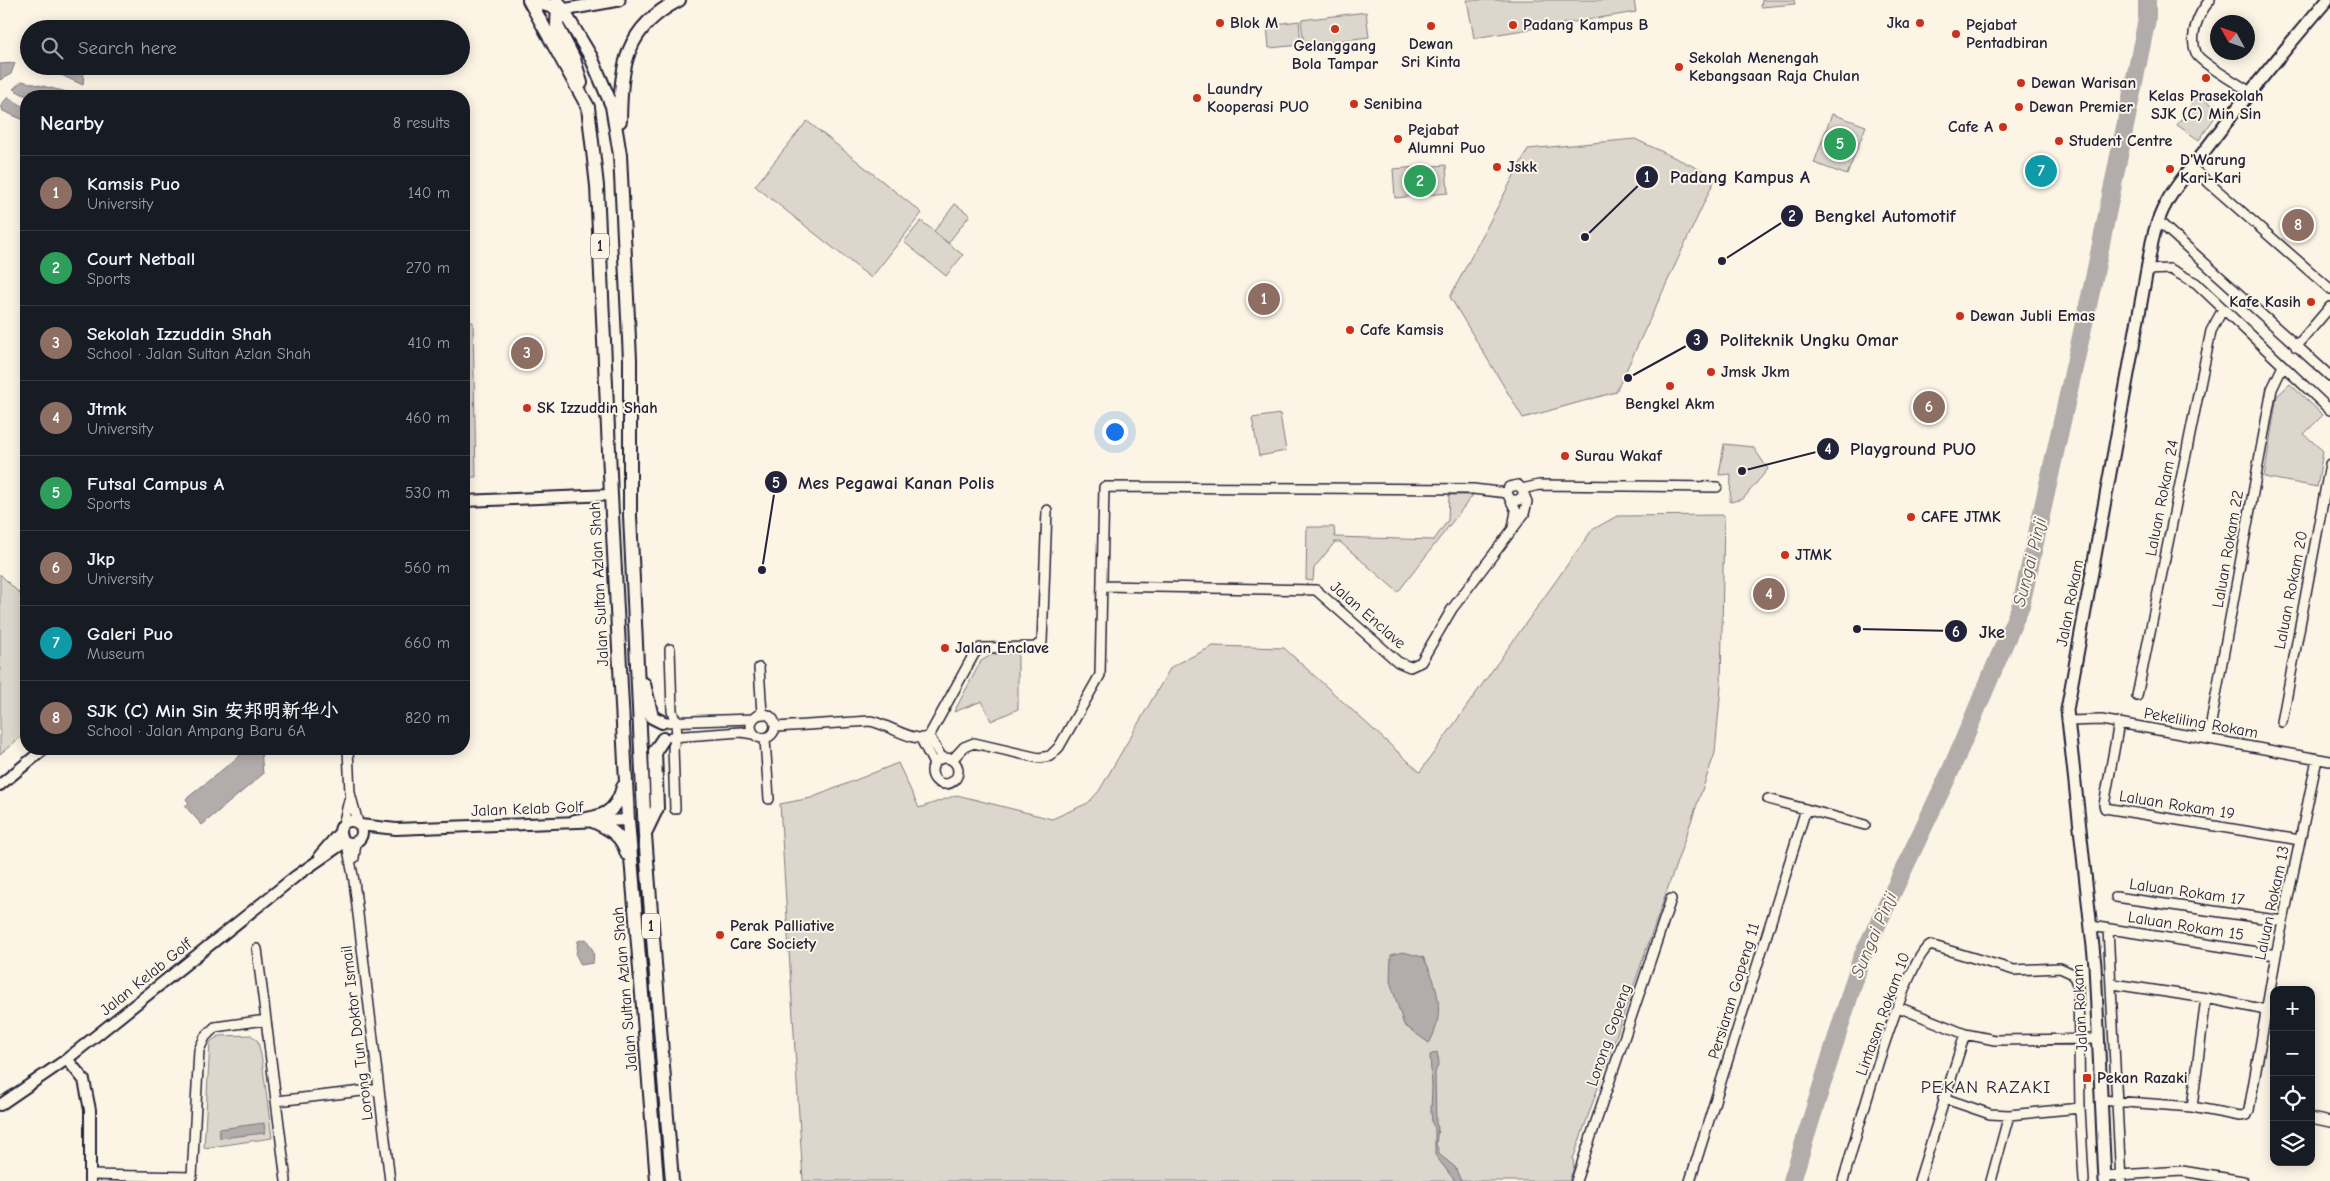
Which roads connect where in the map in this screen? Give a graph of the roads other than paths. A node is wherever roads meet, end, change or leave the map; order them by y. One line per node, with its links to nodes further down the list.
1 (529, 0): 9 (main road, Jalan Sultan Azlan Shah / 1)
2 (540, 0): 7 (main road)
3 (619, 0): 7 (main road)
4 (679, 0): 10 (main road)
5 (2210, 0): 8 (street)
6 (2327, 0): 8 (main road, Jalan Rokam)
7 (559, 4): 9 (main road); 10 (main road, Jalan Sultan Azlan Shah / 1)
8 (2249, 91): 11 (main road, Jalan Rokam)
9 (588, 107): 24 (main road, Jalan Sultan Azlan Shah / 1)
10 (620, 155): 31 (main road, Jalan Sultan Azlan Shah / 1)
11 (2192, 168): 12 (main road, Jalan Rokam); 14 (street)
12 (2156, 220): 13 (main road, Jalan Rokam); 17 (street)
13 (2147, 270): 16 (street); 36 (main road, Jalan Rokam)
14 (2330, 289)
15 (2330, 307): 17 (street)
16 (2223, 309): 18 (street); 33 (street, Laluan Rokam 24)
17 (2296, 347): 19 (street)
18 (2283, 366): 20 (street); 47 (street, Laluan Rokam 22)
19 (2330, 376)
20 (2330, 410)
21 (2330, 464): 38 (street, Laluan Rokam 20)
22 (1718, 487): 23 (street)
23 (1523, 491): 25 (street); 25 (street); 28 (street, Jalan Enclave)
24 (610, 495): 26 (street); 55 (main road, Jalan Sultan Azlan Shah / 1)
25 (1510, 497): 28 (street); 29 (street)
26 (470, 502)
27 (1047, 510): 44 (street)
28 (1512, 530): 29 (street, Jalan Enclave)
29 (1102, 586): 52 (street)
30 (670, 650): 39 (street)
31 (637, 664): 37 (main road); 62 (main road); 69 (main road, Jalan Sultan Azlan Shah / 1)
32 (759, 668): 34 (street)
33 (2137, 696)
34 (762, 714): 35 (street); 41 (street)
35 (753, 719): 39 (street); 42 (street)
36 (2067, 721): 40 (street, Pekeliling Rokam); 77 (main road, Jalan Rokam)
37 (662, 722): 39 (street)
38 (2282, 722)
39 (676, 723): 43 (street)
40 (2119, 723): 47 (street, Pekeliling Rokam); 70 (street, Laluan Rokam 19)
41 (776, 727): 44 (street); 46 (street)
42 (753, 734): 43 (street); 46 (street)
43 (677, 736): 45 (street); 60 (street)
44 (925, 738): 50 (street); 54 (street)
45 (663, 739): 69 (main road)
46 (765, 739): 58 (street)
47 (2208, 739): 51 (street, Pekeliling Rokam)
48 (36, 755): 56 (street)
49 (348, 755): 57 (street)
50 (942, 758): 52 (street); 54 (street)
51 (2317, 759): 53 (street, Pekeliling Rokam); 70 (street, Laluan Rokam 13)
52 (952, 760): 54 (street)
53 (2330, 761)
54 (934, 764)
55 (626, 770): 62 (main road, Jalan Sultan Azlan Shah / 1); 63 (main road)
56 (0, 784)
57 (350, 793): 65 (street); 67 (street)
58 (770, 798)
59 (1768, 799): 61 (street)
60 (675, 809)
61 (1806, 809): 66 (street); 111 (street, Persiaran Gopeng 11)
62 (628, 820): 64 (street, Jalan Kelab Golf); 73 (main road, Jalan Sultan Azlan Shah / 1)
63 (575, 821): 64 (street, Jalan Kelab Golf); 68 (street, Jalan Kelab Golf)
64 (593, 821): 73 (main road)
65 (359, 824): 67 (street, Jalan Kelab Golf); 68 (street, Jalan Kelab Golf); 71 (street)
66 (1865, 825)
67 (341, 828): 71 (street); 72 (street, Jalan Kelab Golf)
68 (396, 828): 71 (street, Jalan Kelab Golf)
69 (645, 835): 109 (main road, Jalan Sultan Azlan Shah / 1)
70 (2300, 840): 76 (street, Laluan Rokam 13)
71 (353, 841): 72 (street, Jalan Kelab Golf); 91 (street, Lorong Tun Doktor Ismail)
72 (307, 868): 90 (street, Jalan Kelab Golf)
73 (632, 874): 108 (main road, Jalan Sultan Azlan Shah / 1)
74 (2116, 897): 76 (street, Laluan Rokam 17)
75 (1671, 899): 110 (street, Lorong Gopeng)
76 (2283, 921): 80 (street, Laluan Rokam 13)
77 (2092, 926): 78 (street, Laluan Rokam 15); 89 (main road, Jalan Rokam)
78 (2108, 929): 80 (street, Laluan Rokam 15); 82 (street, Jalan Rokam)
79 (256, 949): 86 (street)
80 (2276, 955): 85 (street, Laluan Rokam 13)
81 (2073, 974): 84 (street, Lintasan Rokam 10); 88 (street, Jalan Rokam)
82 (2113, 984): 83 (street); 94 (street, Jalan Rokam)
83 (2206, 998): 85 (street); 97 (street)
84 (1898, 1006): 87 (street); 112 (street, Lintasan Rokam 10)
85 (2266, 1010): 97 (street, Laluan Rokam 13)
86 (266, 1020): 95 (street); 105 (street)
87 (1965, 1034): 88 (street); 92 (street)
88 (2079, 1039): 89 (street); 98 (street, Jalan Rokam)
89 (2098, 1039): 93 (main road, Jalan Rokam)
90 (67, 1059): 96 (street, Jalan Kelab Golf); 103 (street)
91 (378, 1089): 95 (street); 107 (street, Lorong Tun Doktor Ismail)
92 (1943, 1098): 99 (street); 113 (street)
93 (2100, 1100): 94 (street, Laluan Rokam 13); 104 (main road, Jalan Rokam)
94 (2118, 1100): 97 (street, Laluan Rokam 13); 102 (street, Jalan Rokam)
95 (277, 1101): 106 (street)
96 (0, 1105)
97 (2192, 1107)
98 (2080, 1108): 99 (street); 115 (street, Jalan Rokam)
99 (2009, 1115): 114 (street)
100 (2315, 1119): 101 (street)
101 (2330, 1122)
102 (2121, 1177): 104 (street); 116 (street)
103 (90, 1178): 105 (street)
104 (2105, 1178)
105 (192, 1179)
106 (286, 1181)
107 (390, 1181)
108 (657, 1181)
109 (672, 1181)
110 (1576, 1181)
111 (1690, 1181)
112 (1843, 1181)
113 (1919, 1181)
114 (1990, 1181)
115 (2084, 1181)
116 (2243, 1181)

